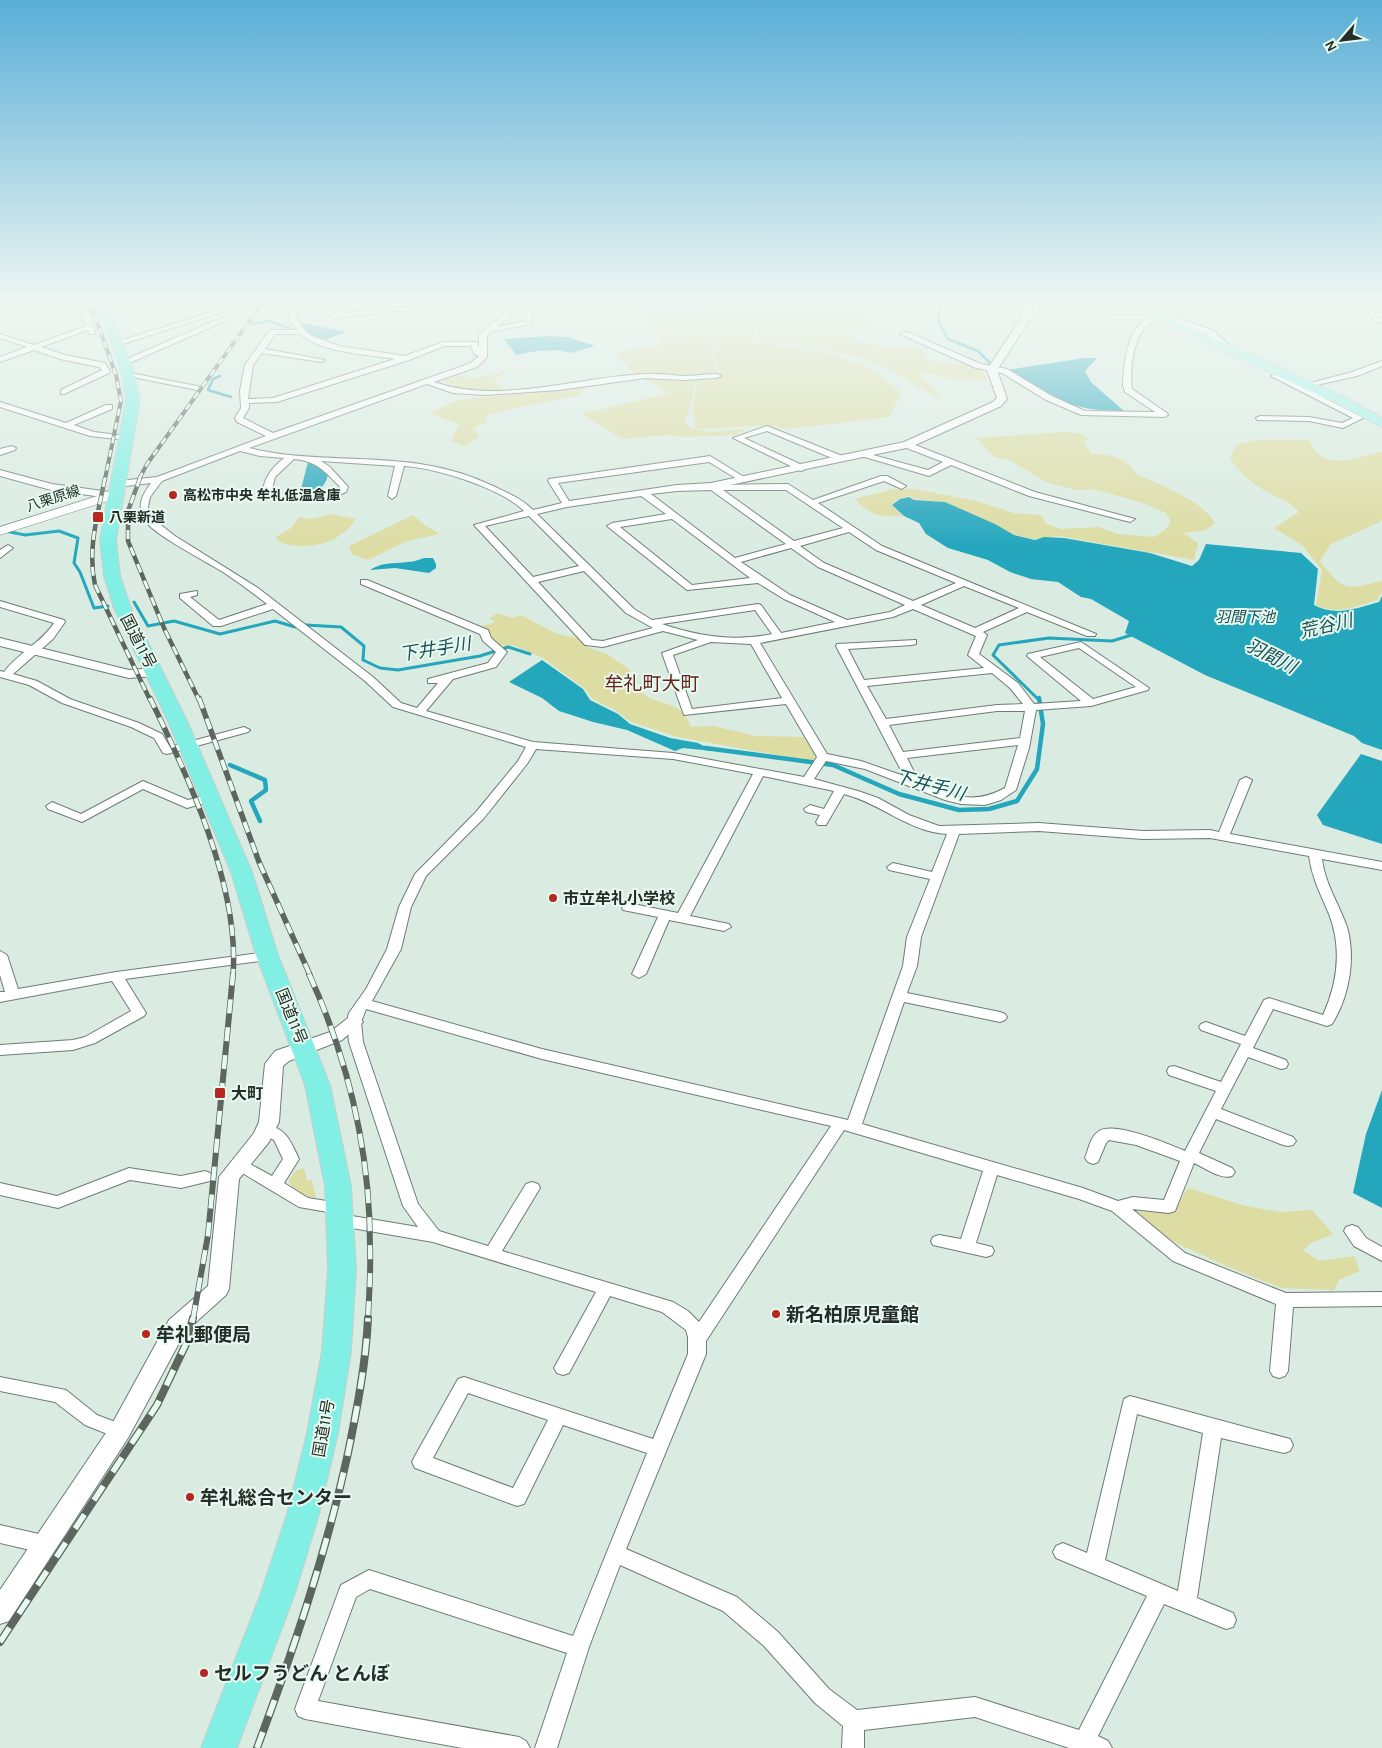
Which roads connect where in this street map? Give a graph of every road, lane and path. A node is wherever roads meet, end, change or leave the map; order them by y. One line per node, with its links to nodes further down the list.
1 (81, 384): 17 (street)
2 (129, 384): 25 (highway, 国道11号)
3 (185, 384): 16 (street)
4 (245, 384): 18 (street)
5 (326, 384): 18 (street)
6 (422, 384): 24 (street)
7 (431, 384): 8 (street)
8 (591, 384)
9 (997, 384): 26 (street)
10 (1025, 384): 11 (street)
11 (1127, 384)
12 (1290, 384): 21 (street)
13 (1304, 384): 15 (main road)
14 (1313, 384): 15 (street)
15 (1307, 385): 22 (main road)
16 (197, 388)
17 (64, 392)
18 (246, 401): 24 (street)
19 (0, 404): 23 (street)
20 (109, 407): 23 (street)
21 (1260, 418)
22 (1382, 423)
23 (68, 425): 25 (street)
24 (272, 436): 28 (street)
25 (126, 438): 42 (highway, 国道11号)
26 (907, 445): 30 (street); 34 (street)
27 (12, 448): 29 (street)
28 (240, 448): 31 (street); 38 (street)
29 (0, 452)
30 (862, 455): 33 (street); 34 (street)
31 (292, 456): 32 (street); 44 (street)
32 (310, 458): 35 (street); 46 (street)
33 (842, 459): 36 (street); 36 (street)
34 (950, 462): 51 (street)
35 (400, 463): 45 (street); 49 (street)
36 (801, 468): 39 (street)
37 (0, 473): 42 (street)
38 (159, 479): 42 (street); 65 (street)
39 (745, 480): 40 (street); 48 (street)
40 (712, 486): 43 (street); 47 (street); 54 (street)
41 (902, 486): 47 (street)
42 (114, 491): 53 (main road, 八栗原線); 80 (highway, 国道11号)
43 (643, 493): 48 (street); 50 (street)
44 (267, 494)
45 (392, 496)
46 (325, 498)
47 (811, 503): 52 (street)
48 (567, 504): 49 (street)
49 (531, 511): 58 (street); 60 (street)
50 (673, 516): 57 (street); 59 (street)
51 (1130, 519)
52 (850, 529): 54 (street); 62 (street)
53 (3, 530)
54 (793, 545): 57 (street); 66 (street)
55 (8, 548): 56 (street)
56 (0, 555)
57 (734, 561): 59 (street)
58 (587, 567): 60 (street); 68 (street)
59 (760, 580): 69 (street)
60 (530, 581): 70 (street)
61 (364, 582): 82 (street)
62 (963, 583): 66 (street); 67 (street)
63 (194, 593): 65 (street)
64 (0, 604): 78 (street)
65 (274, 605): 88 (street)
66 (912, 607): 69 (street); 71 (street)
67 (1027, 608): 71 (street); 72 (street)
68 (650, 623): 70 (street); 73 (street)
69 (845, 623): 73 (street)
70 (664, 628): 74 (street)
71 (975, 632): 79 (street)
72 (1091, 634)
73 (778, 636): 75 (street)
74 (710, 639): 75 (street); 85 (street)
75 (754, 640): 85 (street)
76 (0, 642): 78 (street)
77 (912, 642): 84 (street)
78 (33, 650): 80 (street); 81 (street)
79 (993, 670): 84 (street); 87 (street)
80 (154, 672): 92 (highway, 国道11号)
81 (4, 675): 92 (street)
82 (448, 678): 83 (street); 88 (street)
83 (432, 681)
84 (860, 682): 89 (street)
85 (789, 700): 95 (street)
86 (1091, 703): 86 (street); 87 (street)
87 (1037, 707): 89 (street); 91 (street)
88 (419, 712): 93 (street)
89 (882, 723): 94 (street)
90 (244, 730): 92 (street)
91 (1024, 741): 94 (street); 99 (street)
92 (188, 745): 101 (highway, 国道11号)
93 (532, 745): 96 (street); 120 (street)
94 (899, 756): 99 (street)
95 (820, 762): 98 (street); 99 (street)
96 (760, 772): 98 (street); 112 (street)
97 (1246, 780): 105 (street)
98 (807, 781): 100 (street)
99 (914, 783)
100 (841, 790): 103 (street); 104 (street)
101 (211, 798): 102 (street); 115 (highway, 国道11号)
102 (52, 806)
103 (810, 809)
104 (954, 831): 105 (street); 109 (street)
105 (1224, 835): 106 (street)
106 (1315, 853): 107 (street); 124 (street)
107 (1382, 866)
108 (893, 867): 109 (street)
109 (936, 877): 119 (street)
110 (628, 908): 111 (street)
111 (665, 915): 112 (street); 116 (street)
112 (682, 918): 113 (street)
113 (724, 926)
114 (0, 955): 118 (street)
115 (268, 956): 117 (street); 125 (highway, 国道11号)
116 (639, 974)
117 (116, 976): 118 (street); 126 (street)
118 (6, 996)
119 (899, 996): 121 (street); 131 (street)
120 (363, 1002): 122 (street); 131 (street)
121 (1000, 1017)
122 (354, 1022): 125 (street); 146 (street)
123 (1206, 1027): 124 (street)
124 (1247, 1046): 127 (street); 129 (street)
125 (305, 1047): 132 (street); 144 (highway, 国道11号)
126 (0, 1050)
127 (1281, 1064)
128 (1174, 1071): 129 (street)
129 (1225, 1089): 130 (street)
130 (1213, 1112): 133 (street); 134 (street)
131 (847, 1125): 137 (street); 155 (street)
132 (265, 1129): 136 (street); 140 (street)
133 (1288, 1141)
134 (1189, 1157): 135 (street); 138 (street); 143 (street)
135 (1093, 1158)
136 (239, 1164): 140 (street); 161 (street)
137 (992, 1167): 143 (street); 148 (street)
138 (1227, 1172)
139 (205, 1177): 142 (street)
140 (273, 1184): 144 (street)
141 (532, 1188): 150 (street)
142 (0, 1189)
143 (1118, 1207): 154 (street)
144 (340, 1214): 146 (street); 176 (highway, 国道11号)
145 (1352, 1231): 151 (street)
146 (433, 1236): 150 (street)
147 (938, 1240): 148 (street)
148 (967, 1246): 149 (street)
149 (986, 1251)
150 (492, 1254): 152 (street)
151 (1382, 1255)
152 (606, 1289): 155 (street); 156 (street)
153 (1382, 1299): 154 (street)
154 (1285, 1300): 157 (street)
155 (699, 1337): 163 (street)
156 (563, 1368)
157 (1279, 1371)
158 (0, 1384): 161 (street)
159 (559, 1416): 159 (street); 163 (street)
160 (1213, 1428): 162 (street); 168 (street); 170 (street)
161 (120, 1431): 165 (street)
162 (1284, 1445)
163 (658, 1449): 166 (street)
164 (0, 1534): 165 (street)
165 (43, 1544): 171 (street)
166 (615, 1552): 173 (street); 174 (street)
167 (1063, 1552): 168 (street)
168 (1094, 1566): 169 (street)
169 (1159, 1592): 170 (street); 175 (street)
170 (1186, 1604): 172 (street)
171 (1, 1609)
172 (1226, 1620)
173 (579, 1647): 177 (street); 178 (street)
174 (854, 1721): 175 (street); 179 (street)
175 (1093, 1745)
176 (219, 1748)
177 (520, 1748)
178 (546, 1748)
179 (853, 1748)

